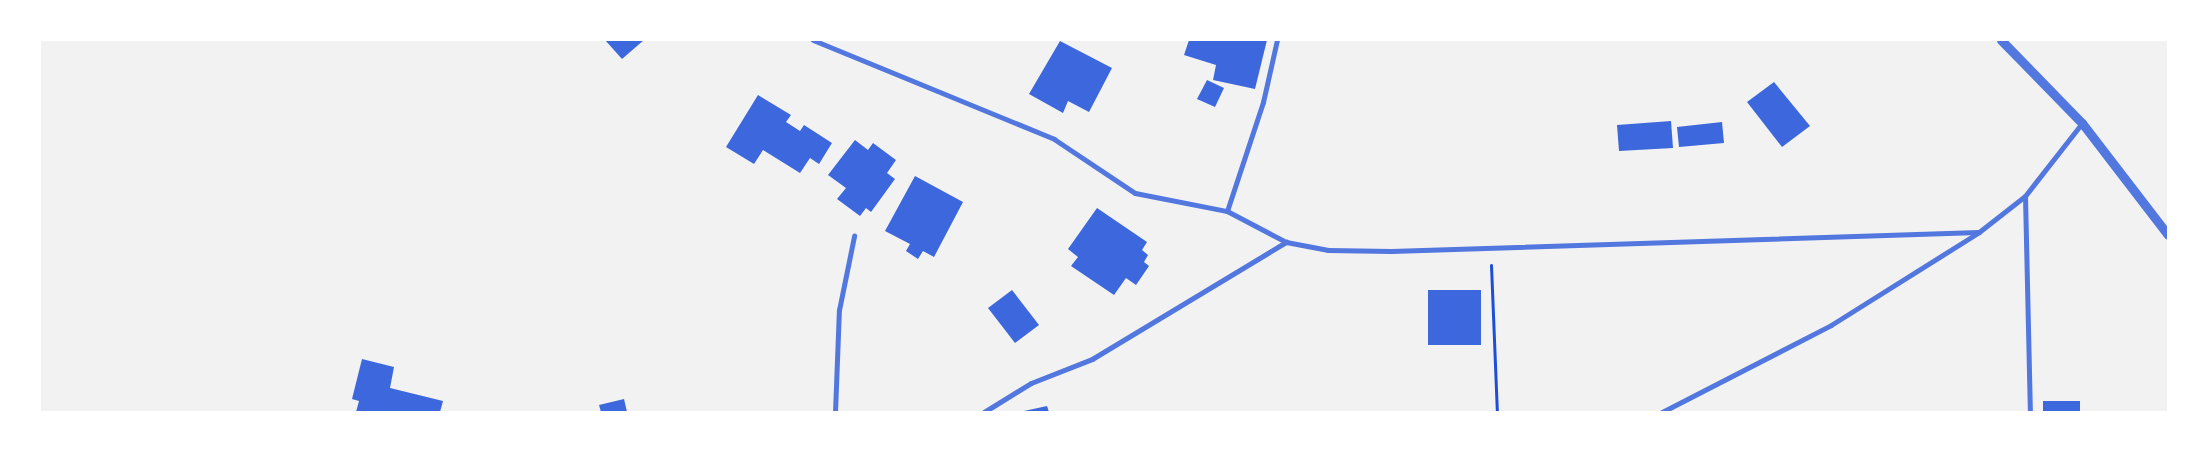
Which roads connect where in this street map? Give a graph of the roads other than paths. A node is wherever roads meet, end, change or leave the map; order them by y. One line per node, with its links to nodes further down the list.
1 (813, 40): 6 (street)
2 (1277, 40): 6 (street)
3 (2000, 40): 4 (street)
4 (2082, 123): 5 (street); 8 (street)
5 (2025, 196): 7 (street); 14 (street)
6 (1227, 211): 10 (street)
7 (1979, 232): 10 (street); 13 (street)
8 (2168, 234)
9 (854, 236): 11 (street)
10 (1286, 242): 12 (street)
11 (835, 412)
12 (984, 412)
13 (1662, 412)
14 (2030, 412)

